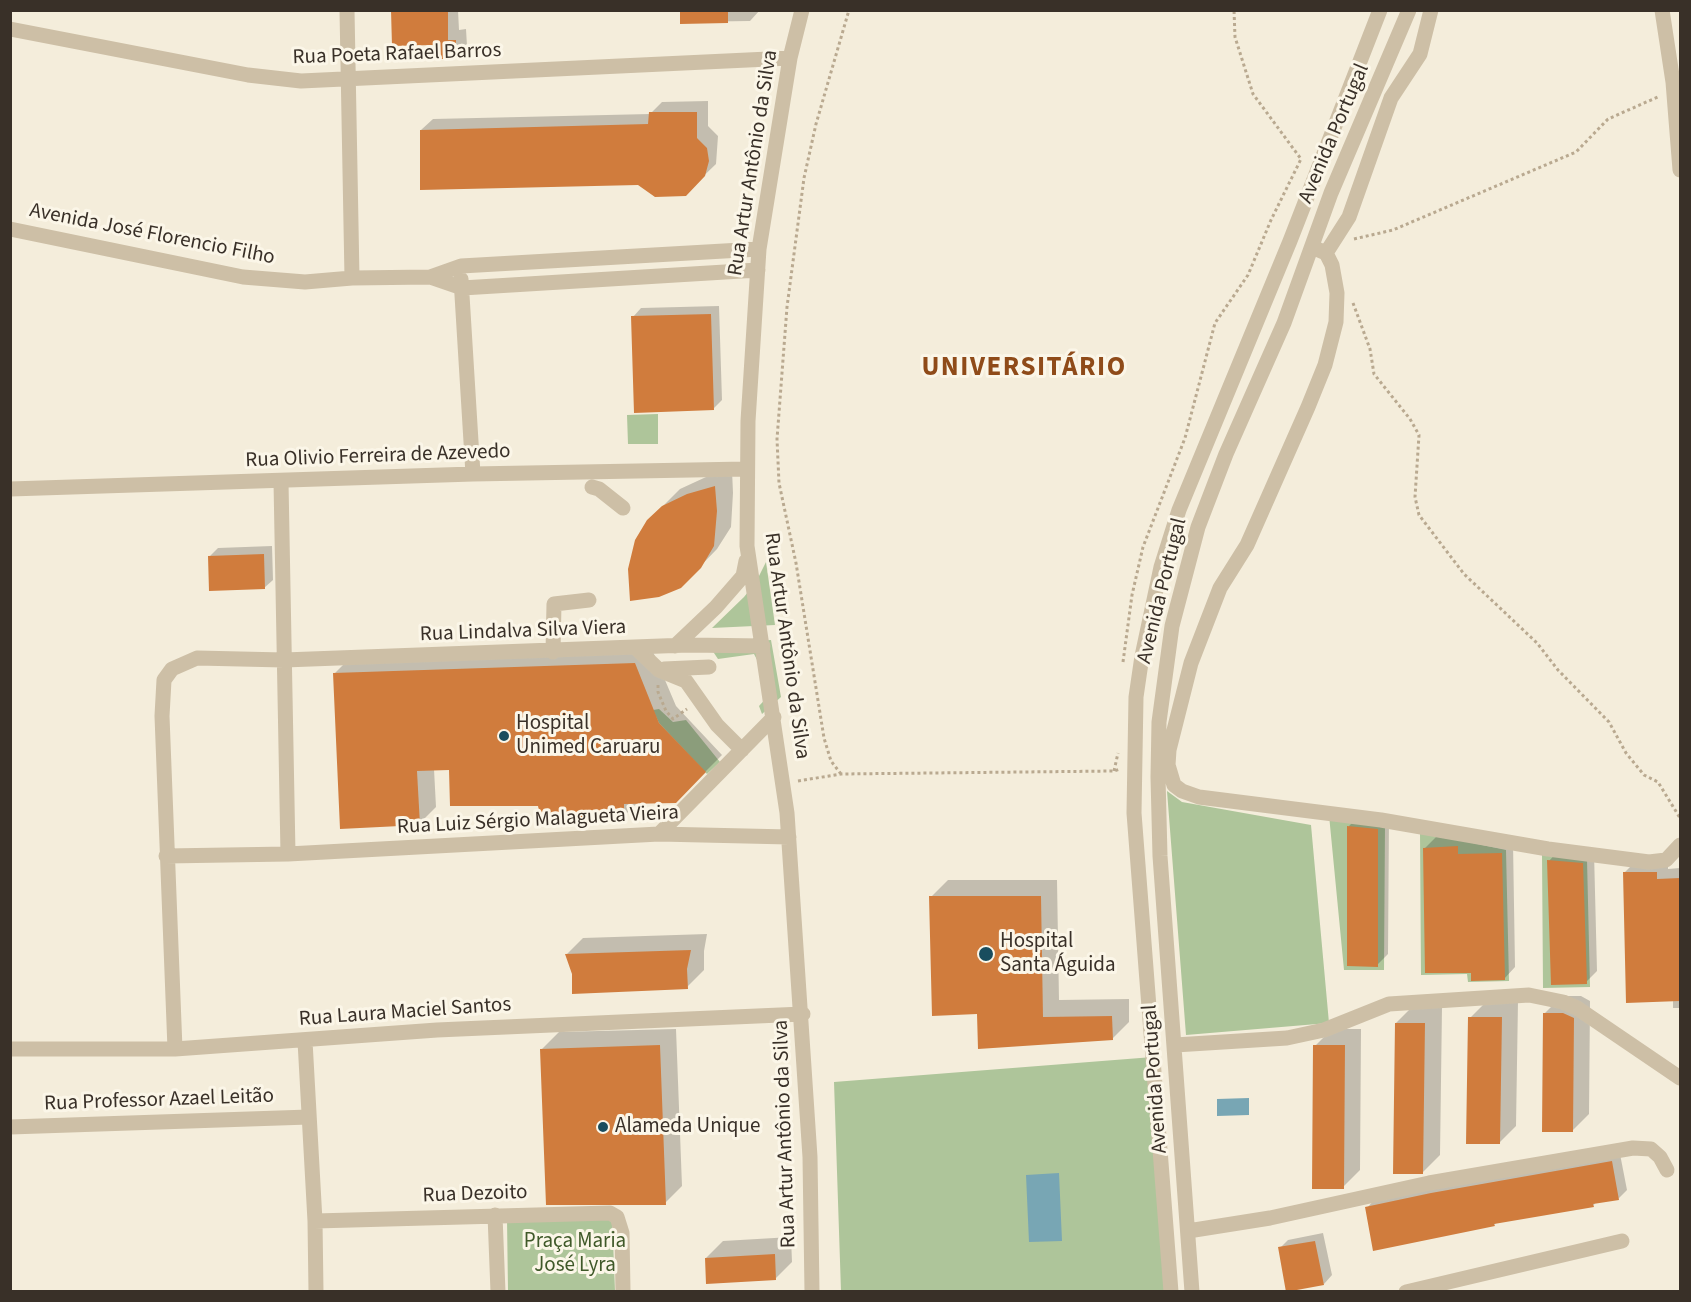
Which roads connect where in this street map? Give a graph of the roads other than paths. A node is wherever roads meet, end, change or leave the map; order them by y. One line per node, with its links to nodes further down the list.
1 (347, 10): 9 (street)
2 (802, 10): 8 (street, Rua Artur Antônio da Silva)
3 (1380, 10): 31 (street, Avenida Portugal)
4 (1409, 10): 12 (street, Avenida Portugal)
5 (1431, 10): 12 (street)
6 (1662, 10): 10 (street)
7 (10, 29): 9 (street, Rua Poeta Rafael Barros)
8 (790, 58): 9 (street, Rua Poeta Rafael Barros); 13 (street, Rua Artur Antônio da Silva)
9 (347, 79): 17 (street)
10 (1680, 170)
11 (10, 229): 17 (street, Avenida José Florencio Filho)
12 (1323, 248): 33 (street, Avenida Portugal); 40 (street)
13 (759, 249): 14 (street, Avenida José Florencio Filho); 15 (street, Rua Artur Antônio da Silva)
14 (460, 266): 16 (street, Avenida José Florencio Filho); 18 (street)
15 (758, 270): 18 (street, Avenida José Florencio Filho); 19 (street, Rua Artur Antônio da Silva)
16 (430, 277): 17 (street, Avenida José Florencio Filho); 18 (street, Avenida José Florencio Filho)
17 (352, 278)
18 (462, 288): 20 (street)
19 (746, 469): 20 (street, Rua Olivio Ferreira de Azevedo); 25 (street, Rua Artur Antônio da Silva)
20 (473, 474): 21 (street, Rua Olivio Ferreira de Azevedo)
21 (281, 482): 23 (street, Rua Olivio Ferreira de Azevedo); 32 (street)
22 (592, 487): 24 (street)
23 (10, 489)
24 (622, 508)
25 (747, 546): 27 (street); 28 (street, Rua Artur Antônio da Silva)
26 (589, 600): 30 (street)
27 (675, 646): 28 (street, Rua Lindalva Silva Viera); 29 (street, Rua Lindalva Silva Viera)
28 (763, 646): 36 (street, Rua Artur Antônio da Silva)
29 (637, 649): 30 (street, Rua Lindalva Silva Viera); 35 (street)
30 (553, 652): 32 (street, Rua Lindalva Silva Viera)
31 (1142, 656): 33 (street); 60 (street, Avenida Portugal)
32 (284, 660): 41 (street); 42 (street, Rua Lindalva Silva Viera)
33 (1166, 661): 45 (street, Avenida Portugal)
34 (709, 667): 35 (street)
35 (659, 670): 37 (street)
36 (774, 717): 37 (street); 39 (street, Rua Artur Antônio da Silva)
37 (742, 750): 38 (street)
38 (659, 834): 39 (street, Rua Luiz Sérgio Malagueta Vieira); 41 (street, Rua Luiz Sérgio Malagueta Vieira)
39 (789, 837): 43 (street, Rua Artur Antônio da Silva)
40 (1680, 845)
41 (288, 854): 42 (street, Rua Luiz Sérgio Malagueta Vieira)
42 (166, 856): 47 (street, Rua Lindalva Silva Viera)
43 (803, 1014): 44 (street, Rua Laura Maciel Santos); 59 (street, Rua Artur Antônio da Silva)
44 (305, 1041): 47 (street, Rua Laura Maciel Santos); 49 (street)
45 (1175, 1046): 48 (street); 54 (street, Avenida Portugal)
46 (10, 1049): 47 (street, Rua Laura Maciel Santos)
47 (175, 1049)
48 (1680, 1078)
49 (309, 1117): 50 (street, Rua Professor Azael Leitão); 53 (street)
50 (10, 1127)
51 (1666, 1170): 54 (street)
52 (495, 1215): 53 (street, Rua Dezoito); 57 (street); 58 (street, Rua Dezoito)
53 (315, 1221): 56 (street)
54 (1188, 1231): 61 (street, Avenida Portugal)
55 (1622, 1241): 62 (street)
56 (316, 1292)
57 (498, 1292)
58 (623, 1292)
59 (812, 1292)
60 (1171, 1292)
61 (1192, 1292)
62 (1406, 1292)

